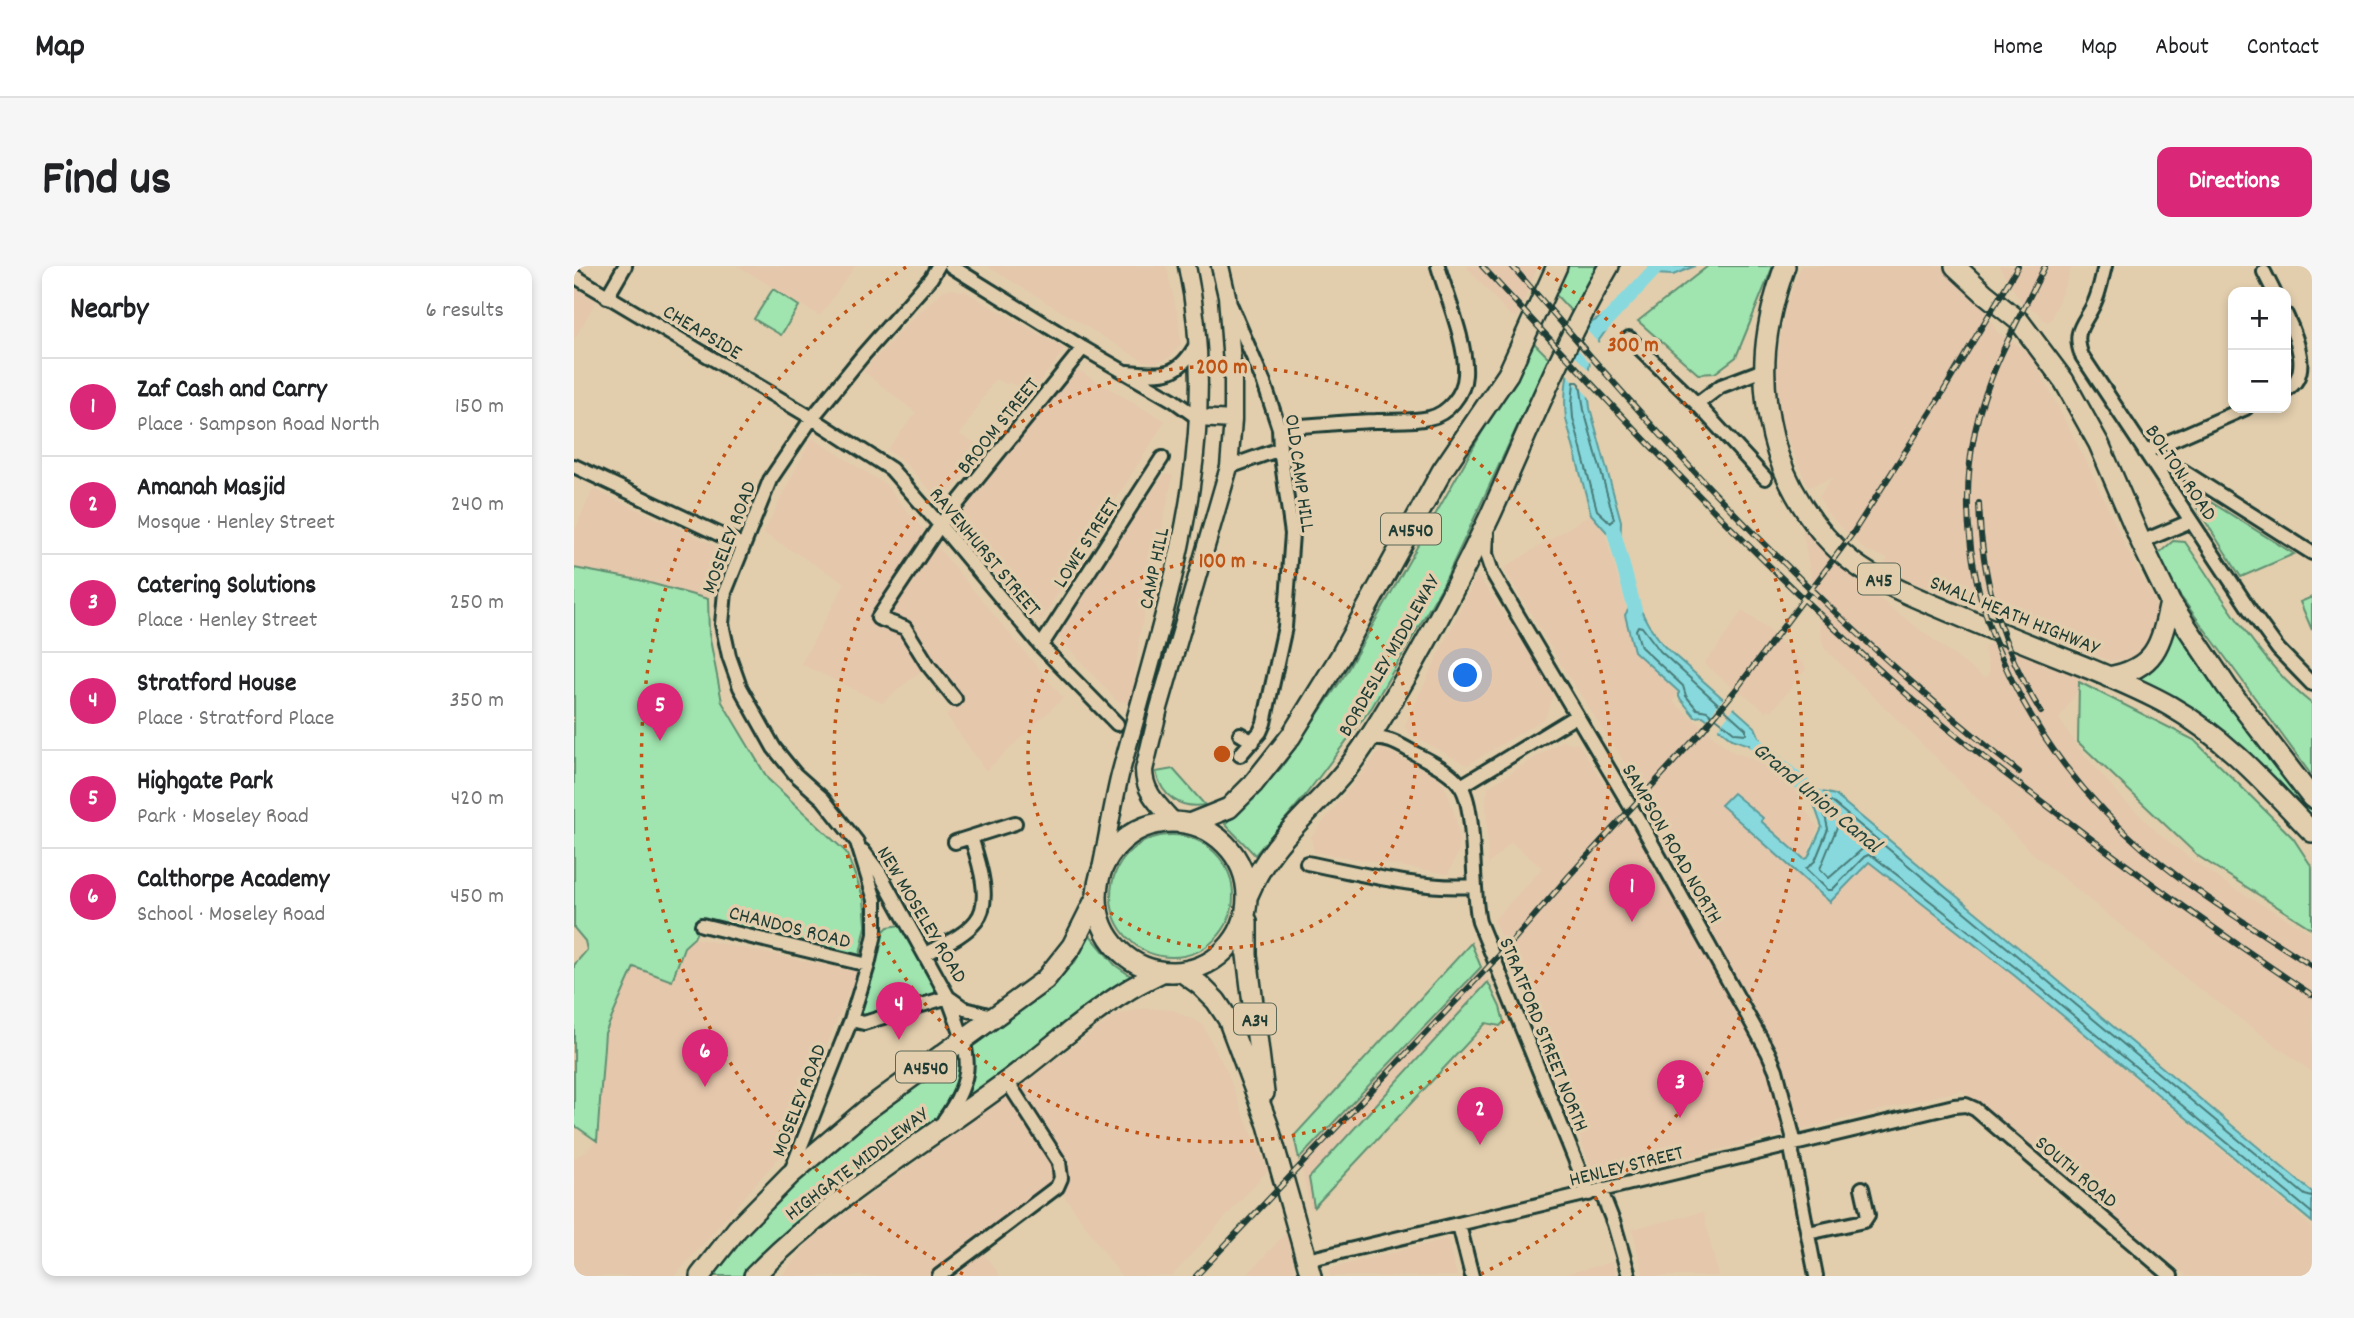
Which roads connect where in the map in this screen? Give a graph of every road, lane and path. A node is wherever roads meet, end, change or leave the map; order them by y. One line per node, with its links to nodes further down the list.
1 (625, 266): 16 (street)
2 (938, 266): 26 (street, MOSELEY ROAD)
3 (1187, 266): 19 (main road, CAMP HILL)
4 (1220, 266): 15 (main road, CAMP HILL)
5 (1438, 266): 29 (street)
6 (1557, 266): 56 (highway, BORDESLEY MIDDLEWAY / A4540)
7 (1609, 266): 36 (highway, BORDESLEY MIDDLEWAY / A4540)
8 (1785, 266): 21 (highway, SMALL HEATH HIGHWAY / A45)
9 (1955, 266): 39 (highway)
10 (2105, 266): 31 (street, BOLTON ROAD)
11 (955, 267): 20 (street)
12 (2264, 272): 14 (street)
13 (574, 276): 16 (street, CHEAPSIDE)
14 (2272, 287)
15 (1227, 296): 28 (main road, CAMP HILL); 29 (street, OLD CAMP HILL)
16 (607, 297): 26 (street, CHEAPSIDE)
17 (2291, 326): 23 (street)
18 (1629, 338): 24 (street)
19 (1198, 341): 22 (street); 27 (main road, CAMP HILL)
20 (1083, 348): 22 (street); 38 (street, BROOM STREET)
21 (1763, 370): 24 (street); 44 (highway, SMALL HEATH HIGHWAY / A45)
22 (1125, 372): 27 (street)
23 (2291, 388)
24 (1697, 404): 35 (street)
25 (2236, 413): 31 (street)
26 (812, 418): 38 (street, RAVENHURST STREET); 40 (street, MOSELEY ROAD)
27 (1198, 418): 28 (main road); 62 (main road, CAMP HILL)
28 (1233, 420): 34 (main road, CAMP HILL)
29 (1279, 428): 30 (street, OLD CAMP HILL)
30 (1280, 449): 34 (street); 51 (street, OLD CAMP HILL)
31 (2148, 456): 37 (street, BOLTON ROAD); 41 (street)
32 (1162, 458): 43 (street, LOWE STREET)
33 (574, 466): 40 (street)
34 (1229, 467): 56 (main road, CAMP HILL)
35 (1765, 478)
36 (1490, 516): 47 (street, SAMPSON ROAD NORTH); 50 (highway, BORDESLEY MIDDLEWAY / A4540)
37 (2192, 521): 39 (street); 45 (street, BOLTON ROAD)
38 (940, 525): 43 (street, RAVENHURST STREET); 46 (street, BROOM STREET)
39 (2141, 542): 42 (highway)
40 (742, 545): 59 (street, MOSELEY ROAD)
41 (2312, 554)
42 (2170, 602): 44 (highway); 54 (highway)
43 (1041, 646): 48 (street, RAVENHURST STREET)
44 (2108, 677): 57 (highway, SMALL HEATH HIGHWAY / A45)
45 (2312, 683)
46 (955, 699)
47 (1576, 716): 53 (street); 80 (street, SAMPSON ROAD NORTH)
48 (1117, 724)
49 (1240, 734): 51 (street)
50 (1367, 740): 53 (street); 65 (highway, BORDESLEY MIDDLEWAY / A4540)
51 (1253, 741): 52 (street, OLD CAMP HILL)
52 (1240, 755)
53 (1461, 786): 63 (street, STRATFORD STREET NORTH)
54 (2312, 798)
55 (1015, 823): 58 (street)
56 (1181, 823): 62 (highway); 65 (highway)
57 (2312, 832)
58 (971, 837): 60 (street); 69 (street)
59 (857, 842): 66 (street, NEW MOSELEY ROAD); 67 (street, MOSELEY ROAD)
60 (955, 842)
61 (1307, 863): 63 (street)
62 (1100, 874): 64 (highway)
63 (1473, 886): 83 (street, STRATFORD STREET NORTH)
64 (1097, 896): 71 (highway); 73 (highway, HIGHGATE MIDDLEWAY / A4540)
65 (1247, 904): 71 (highway); 78 (highway, A34)
66 (901, 914): 67 (street); 69 (street, NEW MOSELEY ROAD)
67 (876, 918): 70 (street, MOSELEY ROAD)
68 (702, 925): 70 (street, CHANDOS ROAD)
69 (926, 954): 72 (street, NEW MOSELEY ROAD)
70 (868, 965): 74 (street, MOSELEY ROAD)
71 (1172, 972): 76 (highway, HIGHGATE MIDDLEWAY / A4540); 78 (highway, A34)
72 (948, 997): 73 (street, NEW MOSELEY ROAD); 74 (street); 75 (street)
73 (996, 1017): 75 (highway, HIGHGATE MIDDLEWAY / A4540)
74 (851, 1020): 81 (street, MOSELEY ROAD)
75 (962, 1040): 79 (street); 81 (highway, HIGHGATE MIDDLEWAY / A4540)
76 (1007, 1081): 79 (highway, HIGHGATE MIDDLEWAY / A4540); 89 (street)
77 (1954, 1106): 80 (street, HENLEY STREET); 93 (street, SOUTH ROAD)
78 (1268, 1125): 86 (highway, A34)
79 (937, 1131): 88 (highway, HIGHGATE MIDDLEWAY / A4540)
80 (1793, 1144): 83 (street, HENLEY STREET); 85 (street, SAMPSON ROAD NORTH)
81 (789, 1175): 87 (highway, HIGHGATE MIDDLEWAY / A4540)
82 (1862, 1188): 85 (street)
83 (1595, 1192): 84 (street, HENLEY STREET); 91 (street, STRATFORD STREET NORTH)
84 (1459, 1225): 86 (street, HENLEY STREET); 90 (street)
85 (1808, 1233): 92 (street, SAMPSON ROAD NORTH)
86 (1309, 1268)
87 (700, 1276)
88 (754, 1276)
89 (939, 1276)
90 (1472, 1276)
91 (1629, 1276)
92 (1816, 1276)
93 (2171, 1276)

